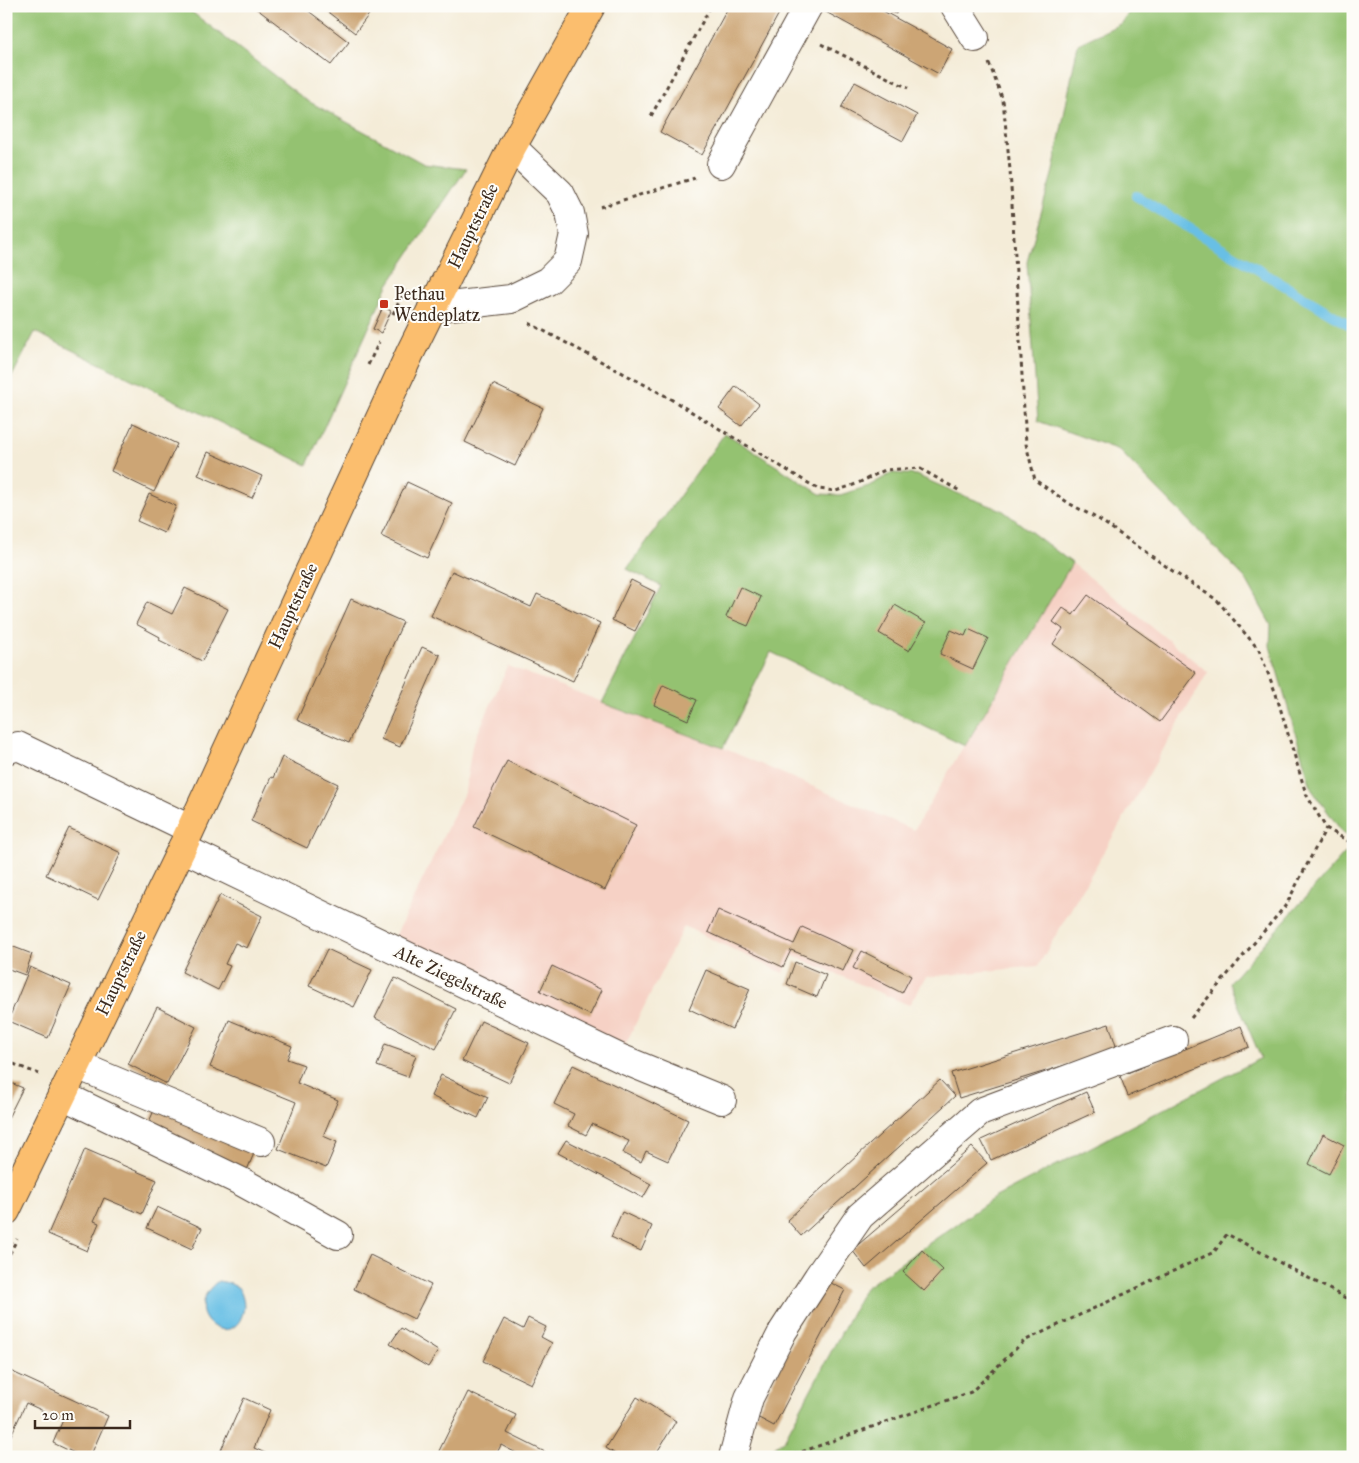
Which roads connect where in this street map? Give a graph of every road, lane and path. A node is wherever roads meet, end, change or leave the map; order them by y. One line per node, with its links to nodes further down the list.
1 (591, 6): 8 (main road, Hauptstraße)
2 (711, 6): 7 (path)
3 (955, 6): 5 (street)
4 (804, 15): 6 (path); 9 (street)
5 (976, 38): 15 (path)
6 (908, 88)
7 (651, 116)
8 (512, 147): 10 (street); 12 (main road, Hauptstraße)
9 (721, 164): 10 (path)
10 (570, 213): 11 (street)
11 (511, 299): 12 (street); 13 (path)
12 (432, 308): 16 (main road, Hauptstraße)
13 (960, 491)
14 (6, 750): 16 (street, Alte Ziegelstraße)
15 (1326, 828): 17 (path); 18 (path)
16 (186, 838): 19 (main road, Hauptstraße); 21 (street, Alte Ziegelstraße)
17 (1353, 844)
18 (1173, 1040): 26 (street)
19 (77, 1065): 20 (main road, Hauptstraße); 22 (street)
20 (62, 1095): 23 (main road, Hauptstraße); 24 (street)
21 (722, 1100)
22 (261, 1142)
23 (6, 1211)
24 (338, 1235)
25 (1353, 1302): 27 (path)
26 (733, 1457)
27 (787, 1457)

